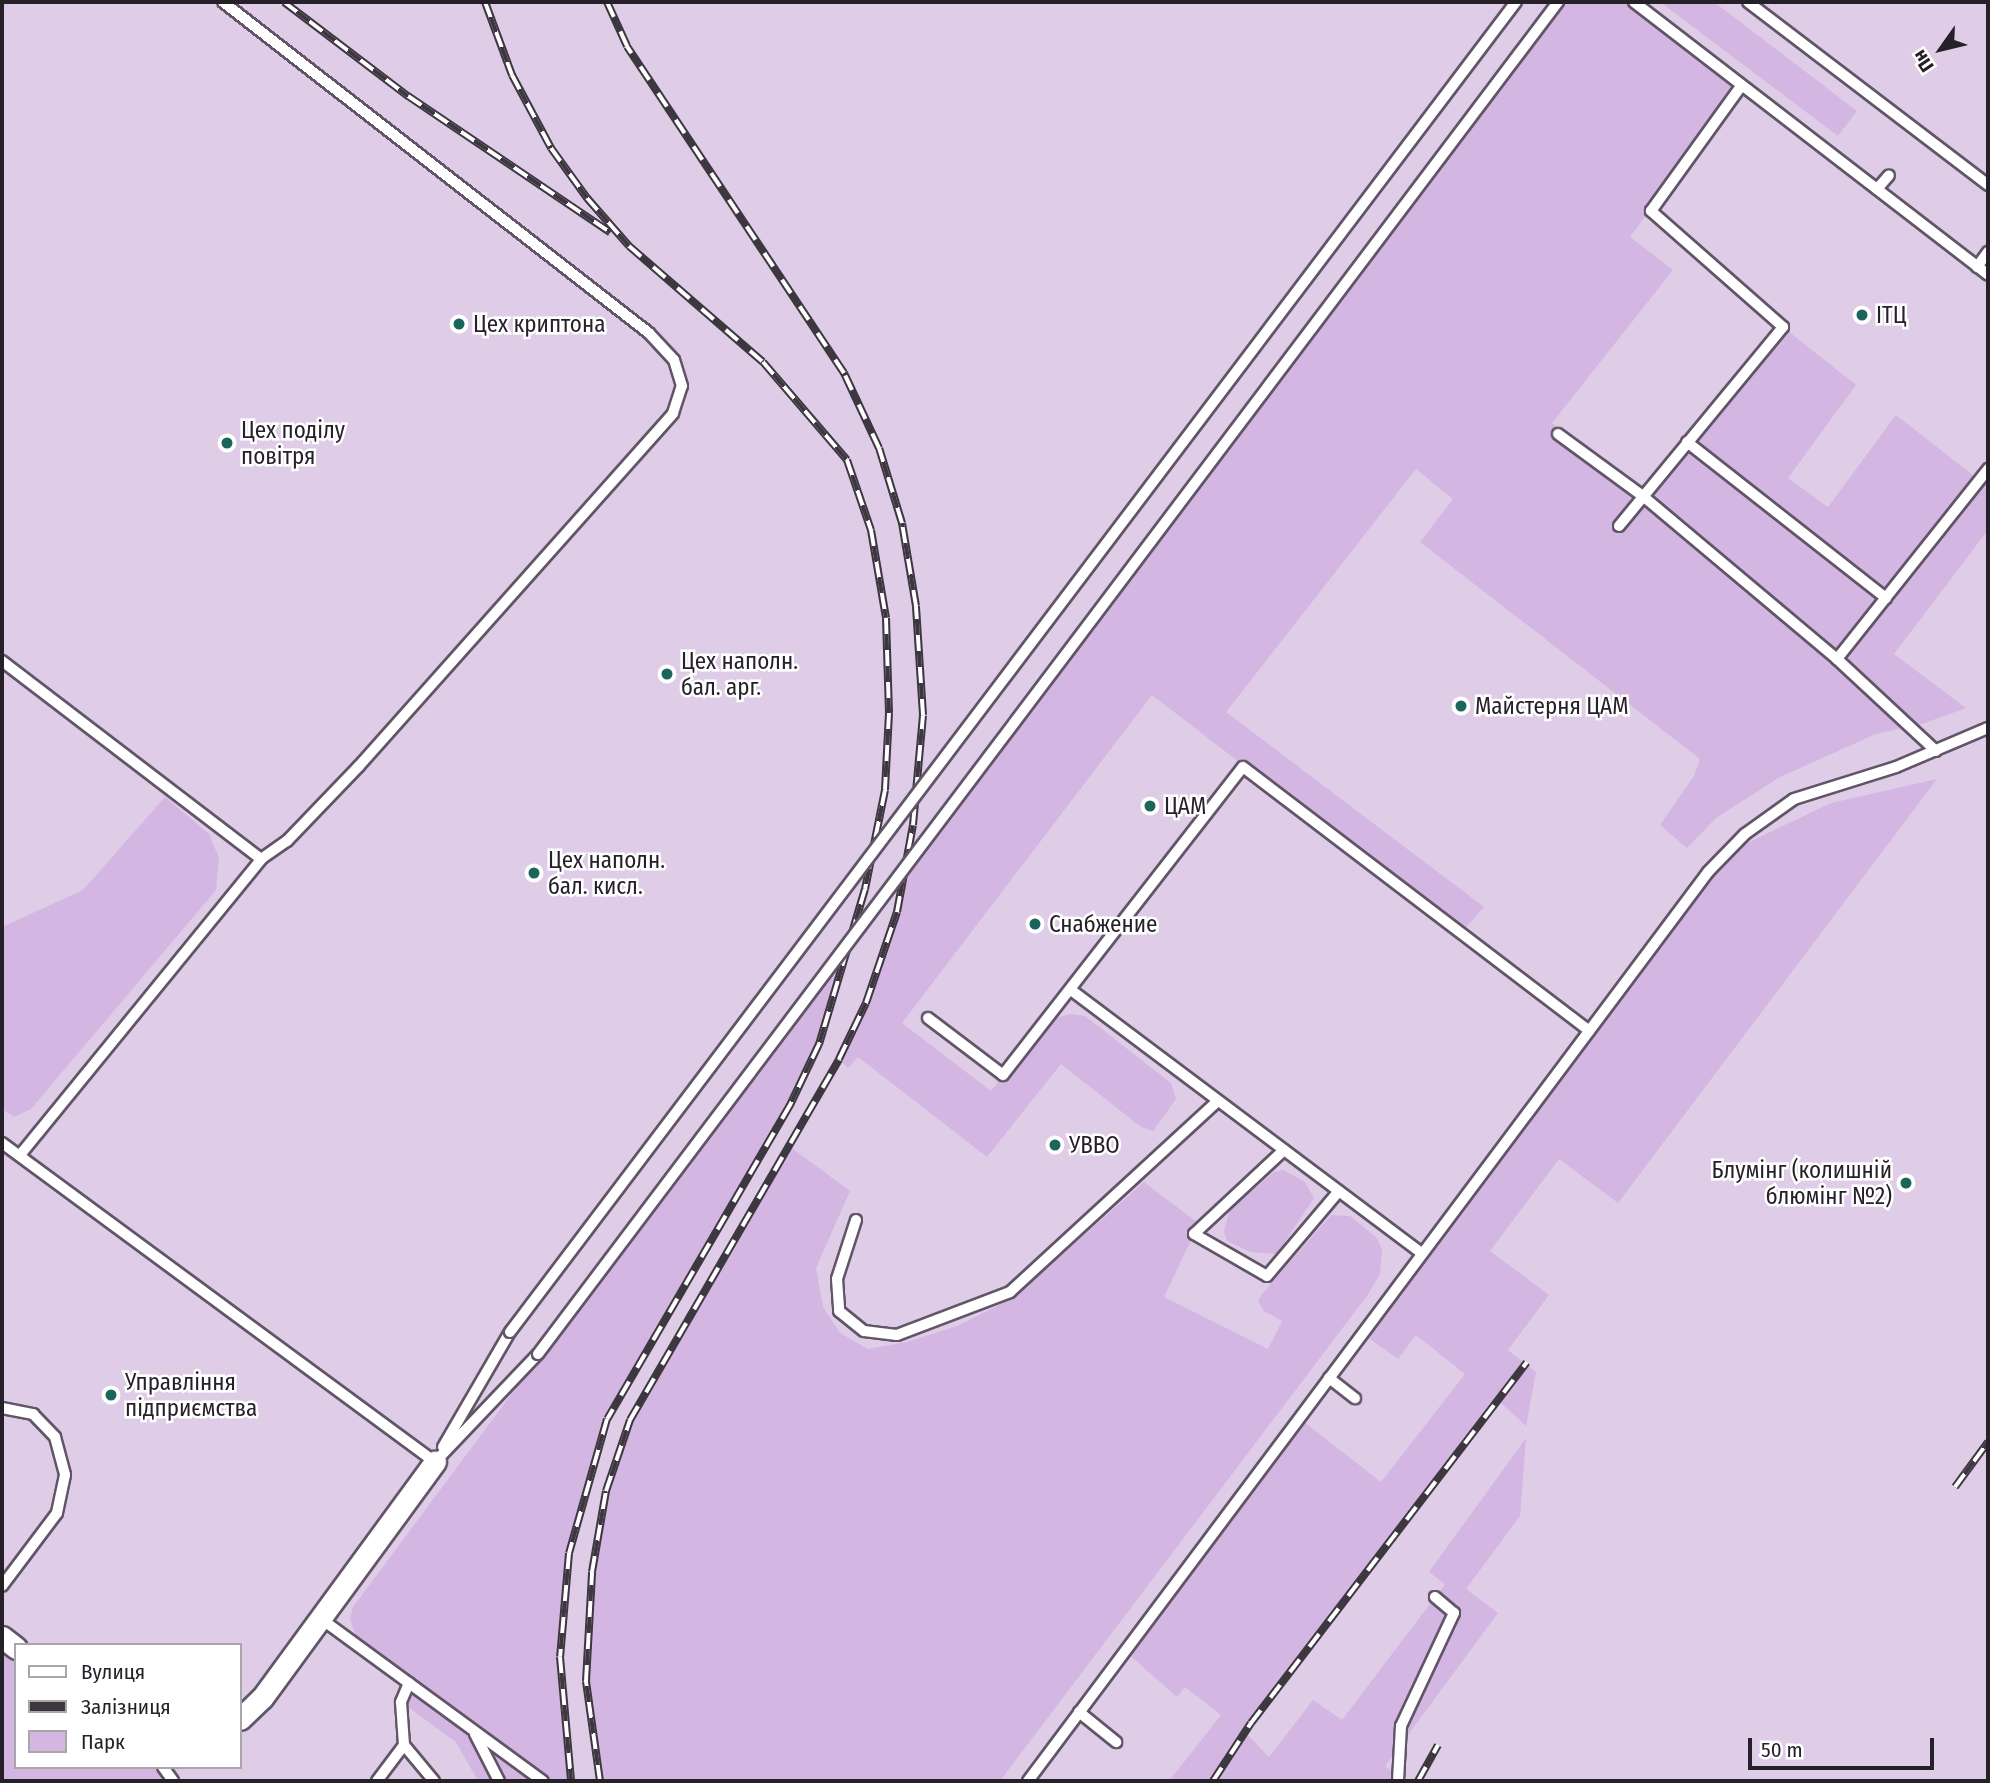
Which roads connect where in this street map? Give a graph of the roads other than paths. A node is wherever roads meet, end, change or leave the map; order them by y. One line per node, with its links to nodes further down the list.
1 (223, 2): 23 (lane)
2 (1516, 2): 37 (lane, bridge)
3 (1558, 2): 37 (lane, bridge)
4 (1634, 2): 6 (lane)
5 (1748, 2): 8 (lane)
6 (1742, 85): 9 (lane); 14 (lane)
7 (1889, 174): 9 (lane)
8 (1988, 185)
9 (1877, 189): 11 (lane)
10 (1988, 252): 11 (lane)
11 (1977, 267): 12 (lane)
12 (1988, 275)
13 (1558, 434): 16 (lane)
14 (1687, 442): 16 (lane); 18 (lane)
15 (1988, 469): 18 (lane)
16 (1644, 498): 17 (lane); 19 (lane)
17 (1619, 526)
18 (1886, 598): 19 (lane)
19 (1837, 659): 22 (lane)
20 (2, 661): 23 (lane)
21 (1988, 728): 22 (lane)
22 (1936, 751): 26 (lane)
23 (261, 859): 30 (lane)
24 (1071, 990): 25 (lane); 26 (lane); 27 (lane)
25 (928, 1018)
26 (1589, 1031): 33 (lane)
27 (1219, 1101): 29 (lane); 32 (lane)
28 (2, 1143): 30 (lane)
29 (1284, 1150): 31 (lane); 31 (lane)
30 (20, 1155): 37 (lane)
31 (1339, 1191): 33 (lane)
32 (856, 1220)
33 (1422, 1254): 34 (lane)
34 (1329, 1378): 35 (lane); 42 (lane)
35 (1355, 1398)
36 (2, 1408): 38 (lane)
37 (435, 1462): 40 (street)
38 (2, 1586)
39 (1435, 1597): 52 (lane)
40 (320, 1618): 41 (lane); 43 (street)
41 (409, 1682): 44 (lane); 46 (lane)
42 (1079, 1712): 45 (lane); 51 (lane)
43 (242, 1717)
44 (473, 1730): 49 (lane); 50 (lane)
45 (1116, 1741)
46 (404, 1745): 47 (lane); 48 (lane)
47 (377, 1781)
48 (434, 1781)
49 (499, 1781)
50 (543, 1781)
51 (1028, 1781)
52 (1400, 1781)

